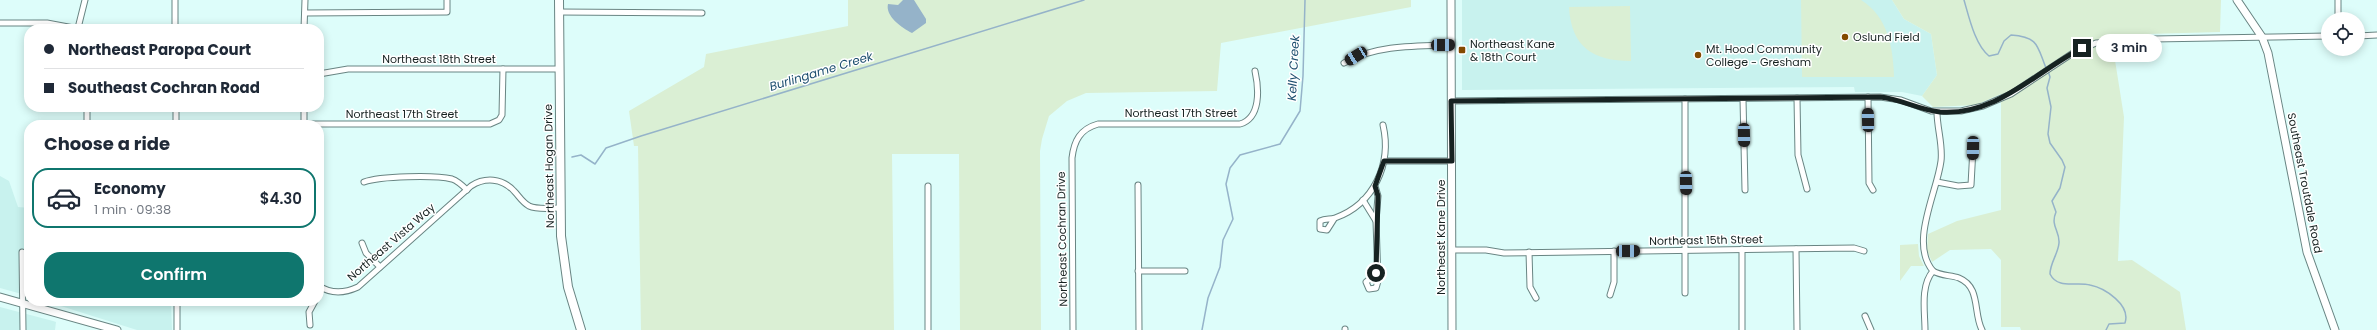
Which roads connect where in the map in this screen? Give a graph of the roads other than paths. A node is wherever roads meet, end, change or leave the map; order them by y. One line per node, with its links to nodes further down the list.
1 (85, 0): 15 (street)
2 (175, 0): 16 (street)
3 (305, 0): 11 (street)
4 (448, 0): 11 (street)
5 (559, 0): 9 (highway, Northeast Hogan Drive)
6 (1451, 0): 22 (main road, Northeast Kane Drive)
7 (2237, 0): 21 (main road, Southeast Troutdale Road)
8 (2338, 0): 10 (street)
9 (559, 12): 12 (street); 25 (highway, Northeast Hogan Drive)
10 (2338, 12)
11 (306, 13): 17 (street)
12 (702, 13)
13 (0, 23): 14 (street)
14 (56, 24)
15 (81, 24)
16 (175, 24)
17 (305, 24)
18 (2377, 35): 20 (street)
19 (2321, 36): 21 (street)
20 (2365, 36)
21 (2262, 37): 33 (street); 91 (main road, Southeast Troutdale Road)
22 (1451, 45): 23 (street); 32 (main road, Northeast Kane Drive)
23 (1344, 64)
24 (504, 69): 25 (street, Northeast 18th Street); 27 (street, Northeast 18th Street); 34 (street, Northeast 17th Street)
25 (559, 69): 50 (highway, Northeast Hogan Drive)
26 (1254, 71): 37 (street, Northeast 17th Street)
27 (324, 73)
28 (1868, 97): 30 (street); 33 (street); 48 (street)
29 (1743, 98): 30 (street); 31 (street); 47 (street)
30 (1797, 98): 45 (street)
31 (1685, 99): 32 (street); 57 (street)
32 (1451, 101): 39 (main road, Northeast Kane Drive)
33 (1937, 112): 41 (street)
34 (324, 125)
35 (1383, 125): 38 (street)
36 (1973, 148): 41 (street)
37 (1073, 149): 83 (street, Northeast Cochran Drive)
38 (1384, 161): 39 (street); 44 (street)
39 (1452, 161): 56 (main road, Northeast Kane Drive)
40 (364, 182): 46 (street)
41 (1937, 182): 65 (street)
42 (1138, 185): 63 (street)
43 (928, 186): 82 (street)
44 (1375, 186): 49 (street); 52 (street)
45 (1808, 189)
46 (467, 190): 50 (street, Northeast Vista Way); 62 (street, Northeast Vista Way)
47 (1745, 190)
48 (1873, 190)
49 (1363, 200): 51 (street); 52 (street)
50 (560, 208): 81 (highway, Northeast Hogan Drive)
51 (1334, 219)
52 (1376, 222): 66 (street)
53 (362, 244): 62 (street)
54 (1742, 249): 55 (street, Northeast 15th Street); 57 (street, Northeast 15th Street); 86 (street)
55 (1796, 249): 59 (street, Northeast 15th Street); 87 (street)
56 (1452, 250): 61 (street, Northeast 15th Street); 85 (main road, Northeast Kane Drive)
57 (1685, 250): 58 (street, Northeast 15th Street); 68 (street)
58 (1614, 251): 61 (street, Northeast 15th Street); 69 (street)
59 (1864, 251)
60 (22, 252): 72 (street)
61 (1529, 252): 71 (street)
62 (380, 267): 67 (street, Northeast Vista Way)
63 (1138, 271): 64 (street); 84 (street)
64 (1185, 271)
65 (1932, 271): 89 (street); 90 (street)
66 (1376, 273)
67 (324, 288)
68 (1685, 293)
69 (1610, 295)
70 (0, 297): 72 (main road)
71 (1536, 298)
72 (22, 303): 78 (street)
73 (33, 306): 79 (main road)
74 (177, 306): 80 (street)
75 (312, 306): 77 (street)
76 (1866, 316): 88 (street)
77 (310, 325)
78 (23, 330)
79 (117, 330)
80 (178, 330)
81 (581, 330)
82 (928, 330)
83 (1073, 330)
84 (1139, 330)
85 (1452, 330)
86 (1742, 330)
87 (1797, 330)
88 (1871, 330)
89 (1925, 330)
90 (1982, 330)
91 (2335, 330)

